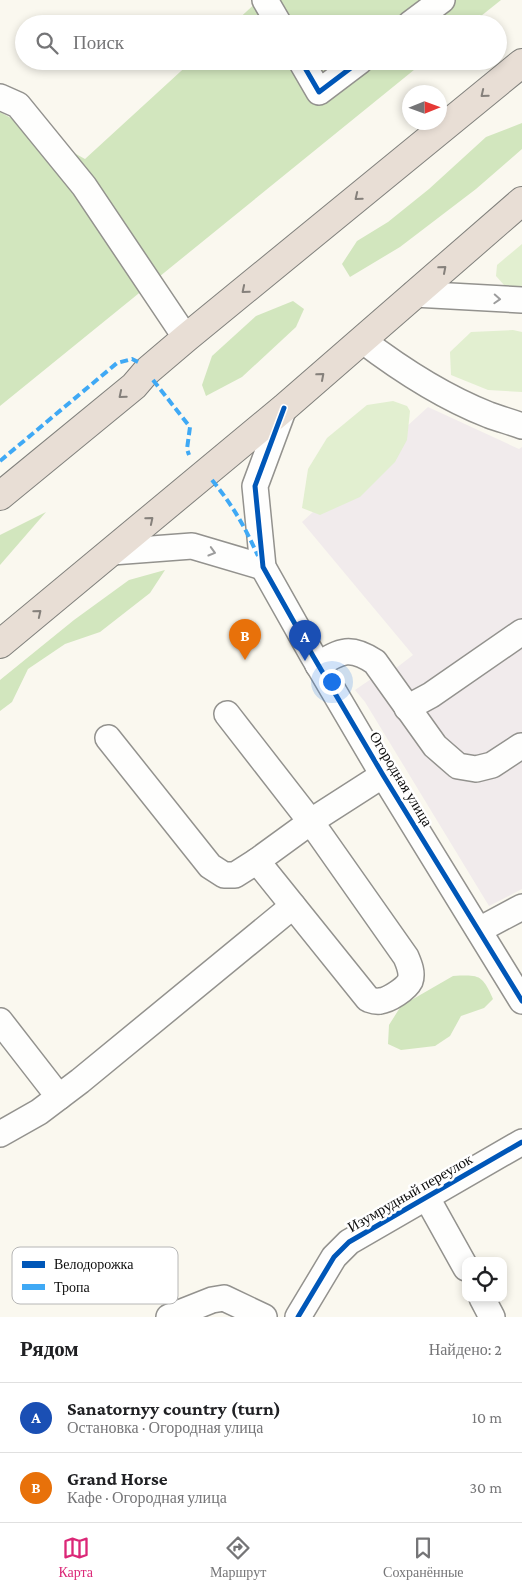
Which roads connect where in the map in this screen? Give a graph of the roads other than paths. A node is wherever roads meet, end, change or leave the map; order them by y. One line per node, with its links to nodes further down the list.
1 (265, 0): 3 (street)
2 (442, 0): 4 (street)
3 (274, 15)
4 (422, 15)
5 (522, 63): 12 (highway, one-way to 12)
6 (306, 70): 7 (street)
7 (348, 70)
8 (0, 97): 12 (street)
9 (522, 201): 10 (highway, one-way to 9)
10 (414, 294): 11 (street, one-way to 11); 13 (highway)
11 (522, 300)
12 (186, 338): 16 (highway, one-way to 16)
13 (362, 340): 14 (highway, one-way to 13); 15 (street)
14 (284, 408): 17 (highway, one-way to 14); 18 (street)
15 (516, 421)
16 (0, 496)
17 (112, 552): 18 (street, one-way to 18); 20 (highway, one-way to 17)
18 (263, 567): 21 (street, Огородная улица)
19 (522, 632): 22 (street)
20 (0, 644)
21 (318, 665): 22 (street); 26 (street, Огородная улица)
22 (407, 708): 25 (street)
23 (227, 714): 27 (street)
24 (108, 738): 28 (street)
25 (521, 746)
26 (383, 775): 27 (street); 31 (street, Огородная улица)
27 (311, 822): 28 (street); 29 (street)
28 (257, 861): 29 (street)
29 (293, 906): 34 (street)
30 (522, 907): 31 (street)
31 (479, 930): 32 (street, Огородная улица)
32 (522, 1001)
33 (0, 1022): 34 (street)
34 (59, 1097): 35 (street)
35 (0, 1134)
36 (522, 1142): 37 (street, Изумрудный переулок)
37 (427, 1198): 38 (street); 42 (street, Изумрудный переулок)
38 (462, 1261)
39 (484, 1302): 43 (street)
40 (170, 1317): 41 (street)
41 (264, 1317)
42 (298, 1317)
43 (492, 1317)

